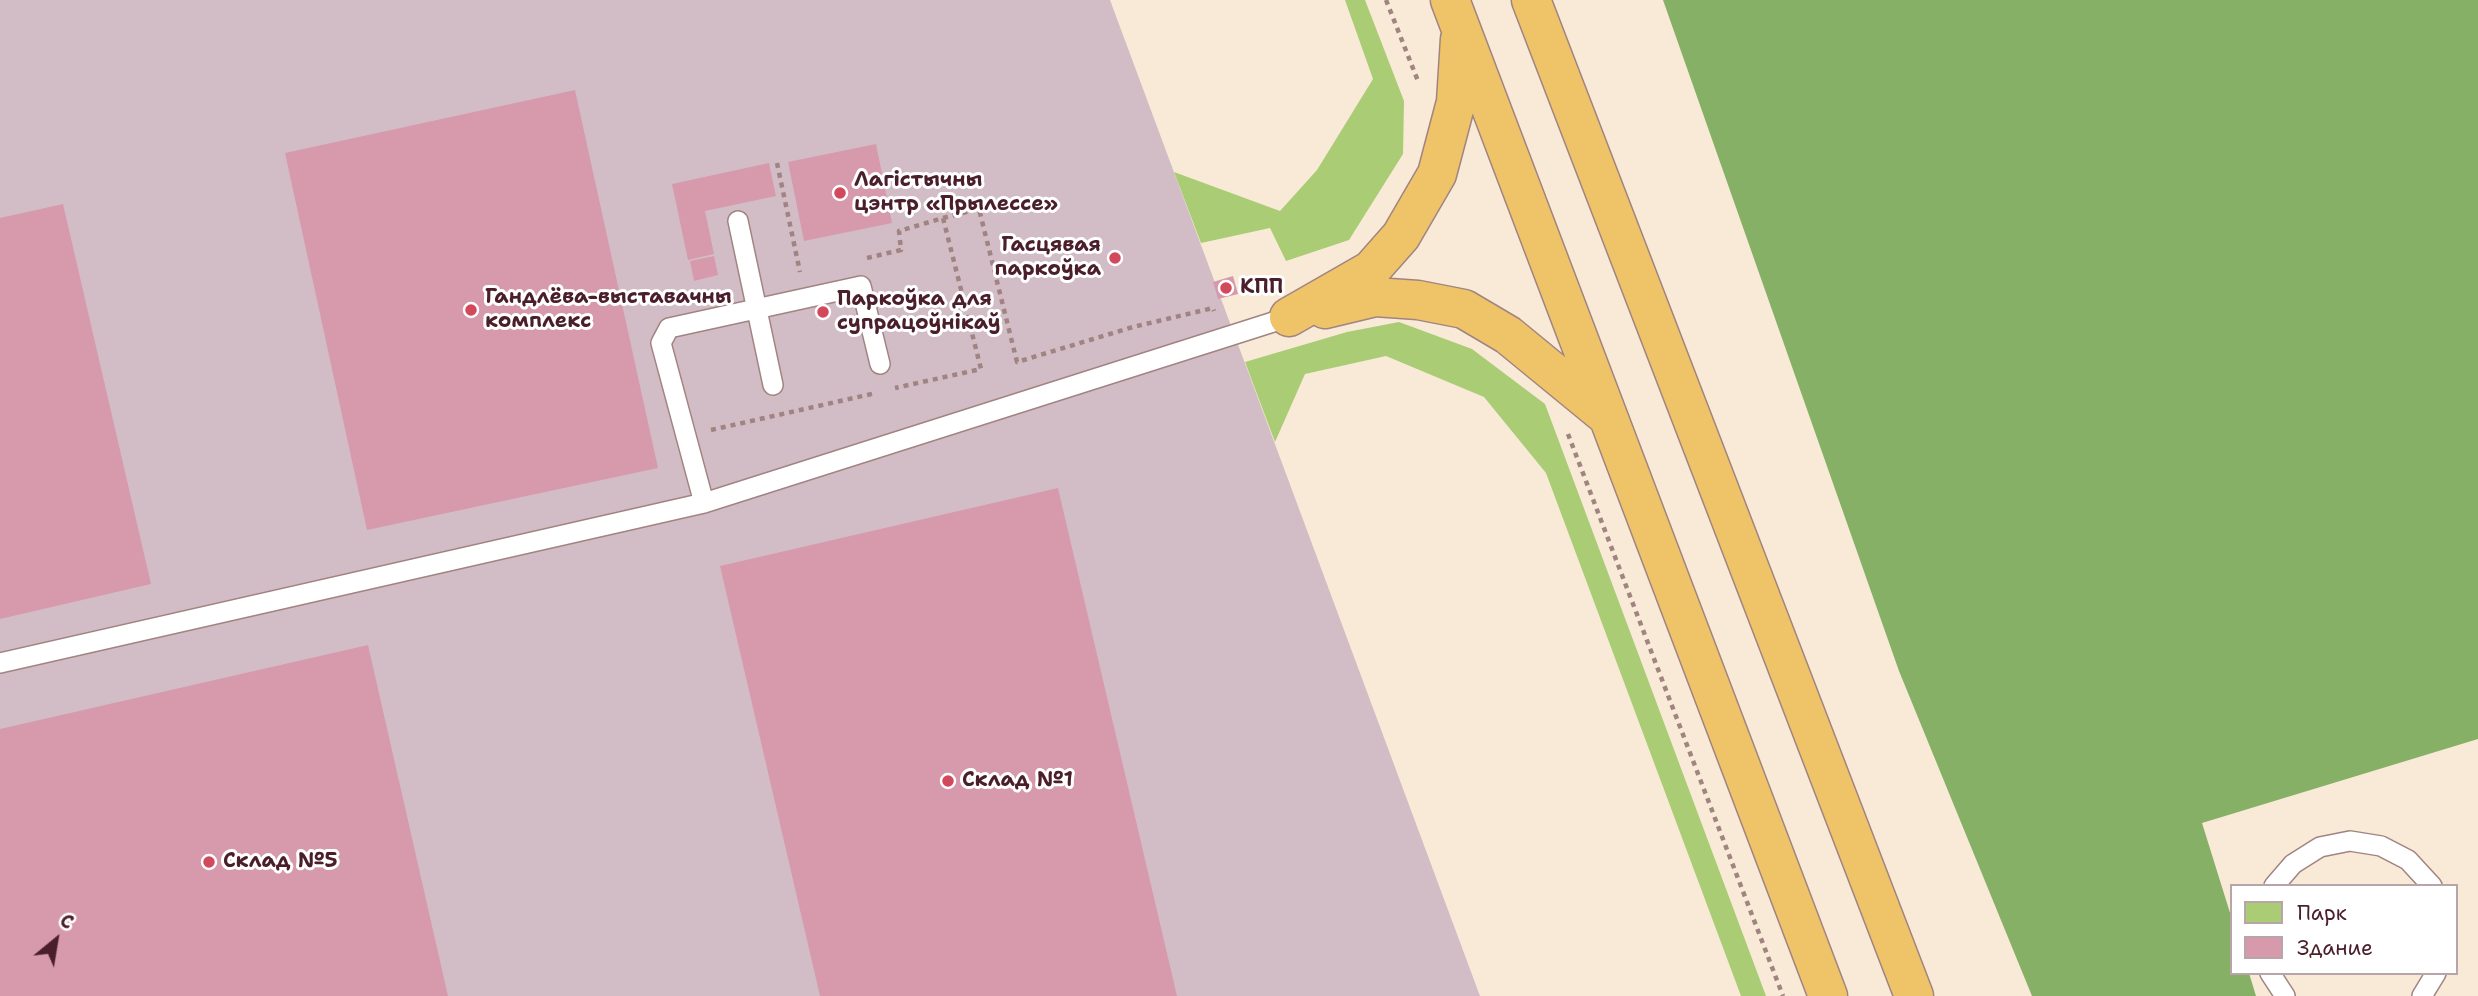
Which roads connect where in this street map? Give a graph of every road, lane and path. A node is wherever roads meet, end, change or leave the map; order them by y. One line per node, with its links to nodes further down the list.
1 (1386, 0): 4 (path)
2 (1531, 0): 29 (highway)
3 (1456, 13): 13 (highway); 18 (highway)
4 (1419, 83)
5 (943, 218): 7 (path); 12 (path); 16 (path)
6 (738, 221): 11 (lane)
7 (864, 259)
8 (813, 270): 9 (path)
9 (800, 273)
10 (1224, 304): 12 (path)
11 (758, 308): 15 (lane); 17 (lane); 20 (lane)
12 (1213, 308): 14 (path)
13 (1289, 317): 14 (lane); 18 (highway)
14 (1223, 338): 20 (lane)
15 (880, 364)
16 (981, 369)
17 (773, 385)
18 (1608, 418): 28 (highway)
19 (1566, 429): 27 (path)
20 (704, 503): 21 (lane)
21 (0, 663)
22 (2276, 884): 23 (lane)
23 (2429, 884)
24 (2271, 975): 30 (lane)
25 (2436, 975): 26 (lane)
26 (2425, 995)
27 (1783, 996)
28 (1828, 996)
29 (1914, 996)
30 (2285, 996)

